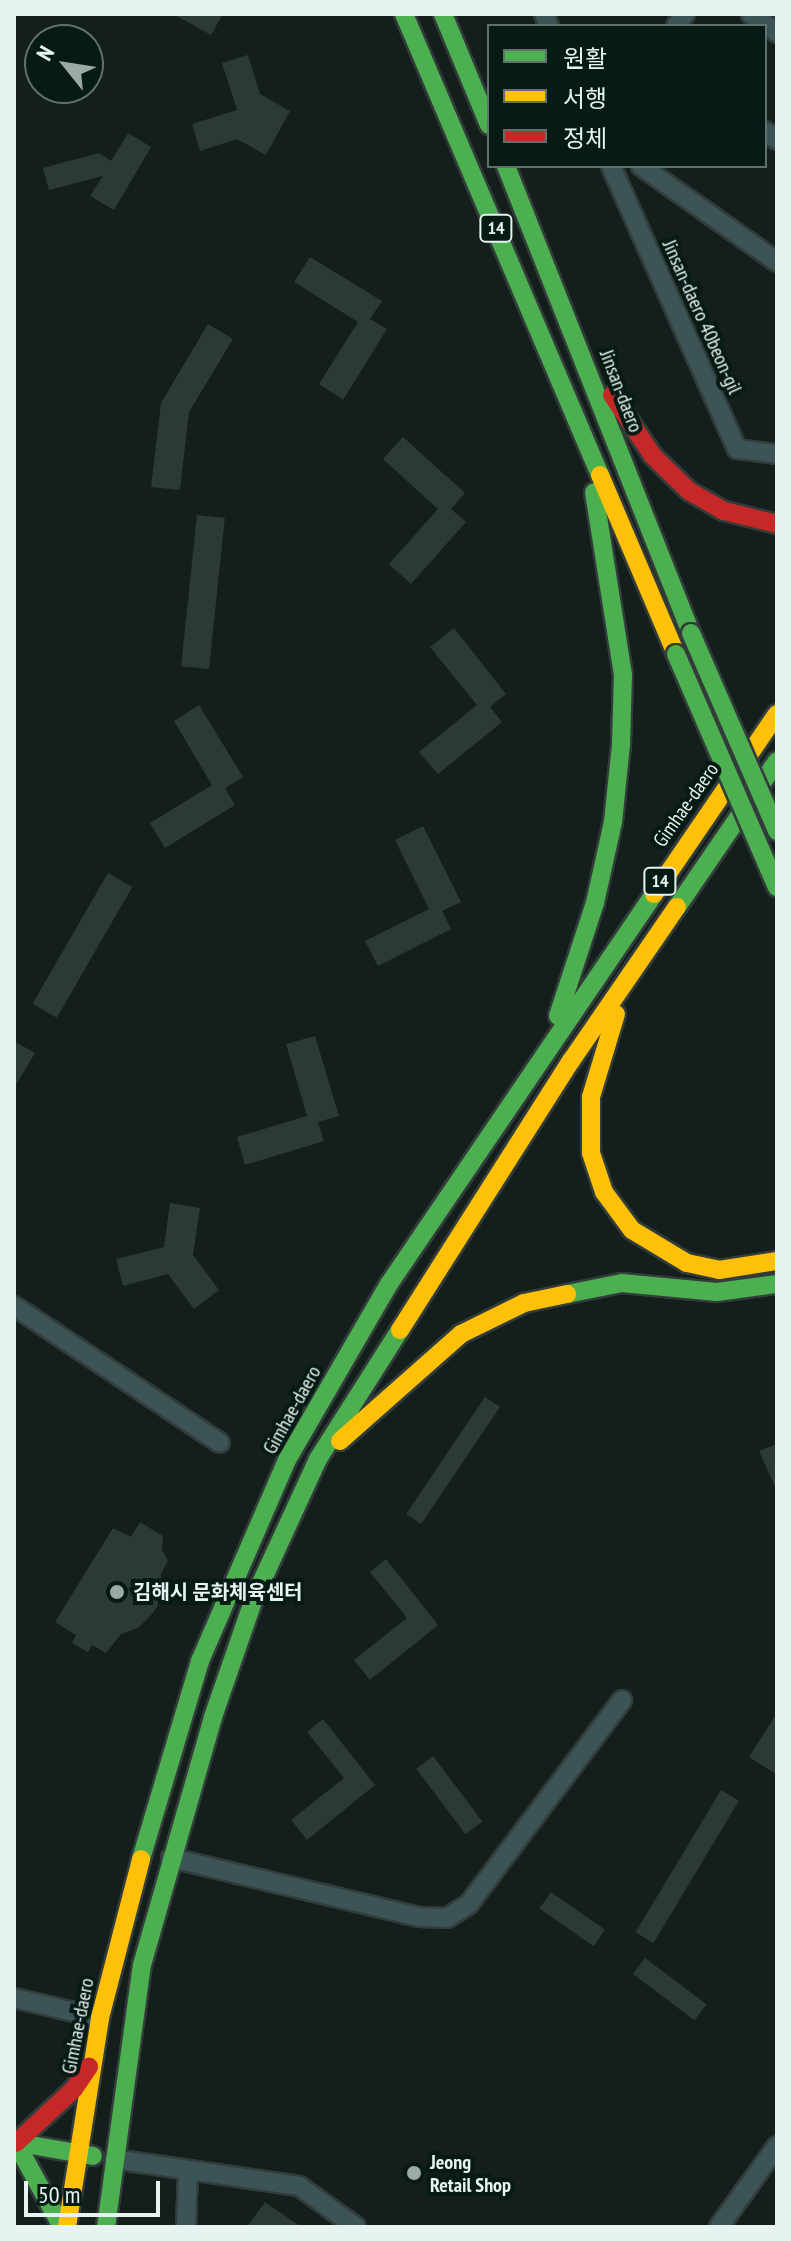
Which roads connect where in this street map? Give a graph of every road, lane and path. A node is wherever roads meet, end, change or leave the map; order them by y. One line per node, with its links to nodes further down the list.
1 (404, 14): 9 (main road, 14)
2 (443, 14): 3 (main road)
3 (487, 120)
4 (507, 168): 8 (main road, Jinsan-daero / 14)
5 (612, 168): 10 (street, Jinsan-daero 40beon-gil)
6 (644, 168): 7 (street)
7 (777, 262)
8 (583, 353): 11 (main road); 16 (main road, Jinsan-daero / 14, bridge)
9 (585, 444): 17 (main road, bridge); 19 (main road)
10 (777, 454)
11 (777, 524)
12 (777, 714): 19 (main road, Gimhae-daero / 14)
13 (777, 761): 15 (main road, 14)
14 (777, 783): 15 (main road)
15 (729, 829): 18 (main road, 14)
16 (777, 831)
17 (777, 887)
18 (630, 976): 20 (main road); 24 (main road)
19 (547, 1050): 28 (main road, Gimhae-daero)
20 (777, 1261)
21 (777, 1284): 24 (main road)
22 (14, 1306): 23 (street)
23 (220, 1443)
24 (318, 1459): 26 (main road)
25 (622, 1700): 26 (street)
26 (171, 1858): 33 (main road)
27 (14, 1998): 28 (street)
28 (100, 2018): 29 (main road, Gimhae-daero)
29 (92, 2063): 30 (main road); 32 (main road, Gimhae-daero)
30 (15, 2143): 32 (main road); 35 (main road)
31 (777, 2146): 39 (street)
32 (76, 2153): 33 (main road); 35 (main road, Gimhae-daero)
33 (114, 2159): 34 (street); 36 (main road)
34 (188, 2171): 37 (street); 38 (street)
35 (65, 2227)
36 (106, 2227)
37 (186, 2227)
38 (356, 2227)
39 (719, 2227)

